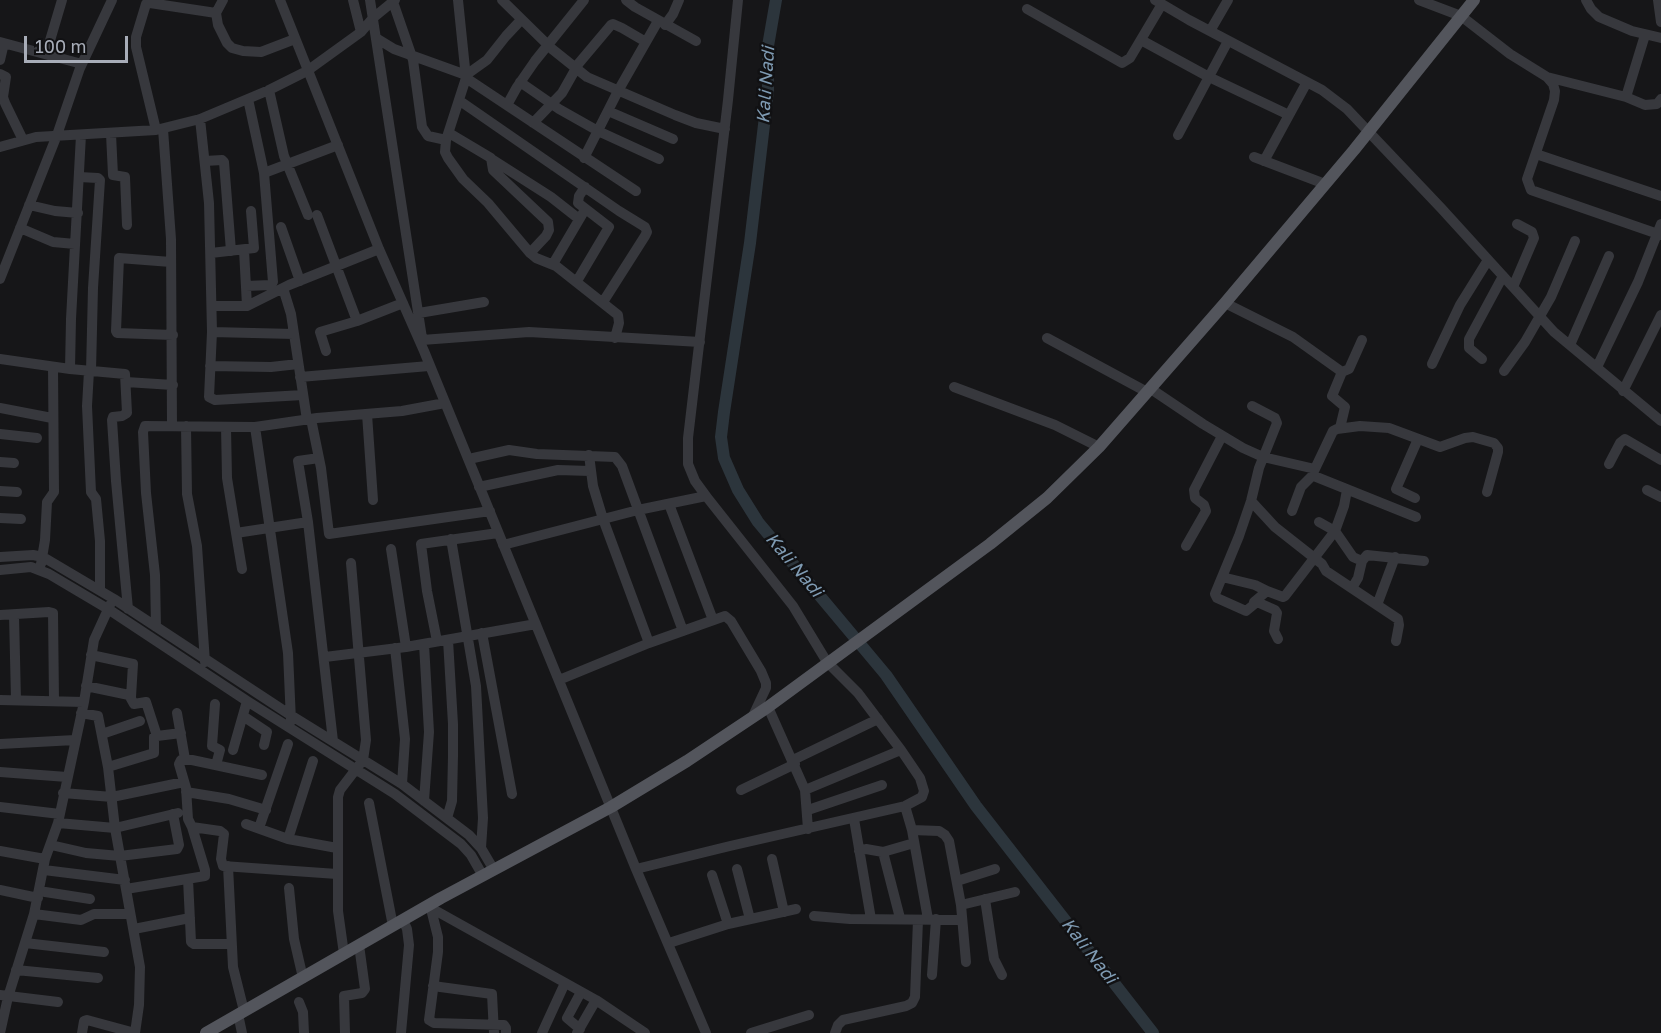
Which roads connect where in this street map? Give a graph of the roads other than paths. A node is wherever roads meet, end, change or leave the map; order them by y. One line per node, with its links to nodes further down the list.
1 (63, 0): 39 (street)
2 (112, 0): 42 (street)
3 (223, 0): 21 (street)
4 (280, 0): 32 (street)
5 (353, 0): 28 (street)
6 (370, 0): 23 (street)
7 (458, 0): 46 (street)
8 (502, 0): 24 (street)
9 (584, 0): 38 (street)
10 (626, 0): 26 (street)
11 (679, 0): 26 (street)
12 (738, 0): 64 (street)
13 (1228, 0): 27 (street)
14 (1419, 0): 22 (street)
15 (1474, 0): 22 (main road)
16 (1586, 0): 29 (street)
17 (1658, 0): 25 (street)
18 (391, 2): 23 (street); 40 (street)
19 (1159, 2): 27 (street); 33 (street)
20 (1027, 9): 33 (street)
21 (216, 13): 32 (street); 65 (street)
22 (1461, 16): 48 (street); 67 (main road)
23 (373, 18): 28 (street); 30 (street)
24 (521, 21): 38 (street); 46 (street)
25 (1661, 22)
26 (662, 23): 34 (street); 36 (street)
27 (1210, 31): 35 (street)
28 (361, 32): 44 (street)
29 (1645, 35): 31 (street); 53 (street)
30 (376, 38): 40 (street); 124 (street)
31 (1661, 38)
32 (295, 39): 44 (street)
33 (1141, 40): 47 (street)
34 (696, 41)
35 (1228, 41): 47 (street); 50 (street)
36 (646, 42): 43 (street); 52 (street)
37 (2, 43): 39 (street); 41 (street)
38 (548, 45): 43 (street); 49 (street)
39 (46, 54): 42 (street)
40 (411, 54): 46 (street); 72 (street)
41 (0, 60)
42 (82, 64): 69 (street)
43 (575, 69): 52 (street); 58 (street)
44 (307, 71): 51 (street); 75 (street)
45 (0, 74): 56 (street)
46 (466, 76): 57 (street); 59 (street)
47 (1209, 77): 61 (street); 71 (street)
48 (1547, 77): 53 (street); 77 (street)
49 (520, 82): 58 (street); 59 (street)
50 (1308, 82): 61 (street); 67 (street)
51 (269, 90): 54 (street); 82 (street)
52 (618, 91): 60 (street); 64 (street)
53 (1626, 97): 55 (street)
54 (248, 99): 62 (street); 83 (street)
55 (1661, 99)
56 (2, 101): 74 (street)
57 (459, 101): 72 (street); 86 (street)
58 (551, 104): 63 (street); 66 (street)
59 (507, 105): 63 (street)
60 (608, 111): 66 (street); 73 (street)
61 (1289, 115): 85 (street)
62 (201, 119): 65 (street); 81 (street)
63 (533, 123): 78 (street)
64 (725, 129): 134 (street)
65 (159, 130): 68 (street); 108 (street)
66 (598, 131): 78 (street); 79 (street)
67 (1369, 132): 85 (main road); 107 (street)
68 (111, 134): 70 (street); 95 (street)
69 (57, 135): 70 (street); 74 (street); 89 (street)
70 (81, 135): 84 (street)
71 (1178, 135)
72 (448, 136): 80 (street); 105 (street)
73 (673, 139)
74 (23, 140): 76 (street)
75 (338, 145): 82 (street); 101 (street)
76 (0, 147)
77 (1536, 154): 88 (street); 98 (street)
78 (584, 158): 87 (street)
79 (658, 159)
80 (493, 160): 93 (street); 105 (street)
81 (205, 161): 103 (street); 104 (street)
82 (286, 164): 83 (street); 110 (street)
83 (264, 173): 115 (street)
84 (79, 177): 92 (street); 147 (street)
85 (1325, 184): 121 (main road)
86 (585, 187): 90 (street); 119 (street)
87 (636, 191)
88 (1661, 196)
89 (29, 205): 92 (street); 97 (street)
90 (585, 208): 93 (street); 114 (street)
91 (251, 212): 102 (street)
92 (78, 213): 100 (street)
93 (579, 219): 109 (street)
94 (1517, 224): 116 (street)
95 (127, 225)
96 (281, 227): 113 (street)
97 (20, 228): 100 (street); 112 (street)
98 (1660, 231): 145 (street)
99 (1575, 241): 125 (street)
100 (75, 244): 146 (street)
101 (380, 249): 110 (street); 120 (street)
102 (244, 250): 103 (street); 115 (street)
103 (231, 251): 104 (street)
104 (211, 253): 122 (street)
105 (530, 253): 109 (street)
106 (1609, 256): 136 (street)
107 (1488, 260): 111 (street); 141 (street)
108 (171, 262): 130 (street); 130 (street)
109 (553, 264): 114 (street)
110 (336, 267): 113 (street); 127 (street)
111 (1503, 276): 116 (street); 139 (street)
112 (0, 279)
113 (300, 281): 117 (street)
114 (577, 281): 119 (street)
115 (246, 286): 123 (street)
116 (1513, 287): 125 (street)
117 (283, 288): 123 (street); 129 (street)
118 (484, 302): 124 (street)
119 (603, 302): 131 (street)
120 (403, 303): 127 (street); 135 (street)
121 (1225, 303): 149 (street); 154 (main road)
122 (212, 306): 123 (street); 128 (street)
123 (247, 306)
124 (419, 312): 135 (street)
125 (1539, 316): 136 (street); 148 (street)
126 (1660, 318): 155 (street)
127 (357, 321): 137 (street)
128 (212, 332): 129 (street); 142 (street)
129 (294, 334): 140 (street)
130 (173, 335): 152 (street)
131 (615, 338): 134 (street); 135 (street)
132 (1047, 338): 154 (street)
133 (1362, 340): 149 (street)
134 (700, 342): 190 (street)
135 (423, 345): 143 (street)
136 (1570, 345): 145 (street)
137 (326, 351)
138 (0, 359): 144 (street)
139 (1482, 359)
140 (298, 364): 142 (street); 150 (street)
141 (1432, 364)
142 (210, 366): 156 (street)
143 (429, 366): 150 (street); 157 (street)
144 (53, 367): 146 (street); 161 (street)
145 (1598, 367): 155 (street)
146 (70, 369): 147 (street)
147 (90, 371): 151 (street); 225 (street)
148 (1504, 371)
149 (1342, 372): 168 (street)
150 (300, 377): 156 (street)
151 (126, 382): 152 (street); 230 (street)
152 (172, 385): 164 (street)
153 (954, 387): 173 (street)
154 (1149, 390): 170 (street); 173 (main road)
155 (1623, 391): 163 (street)
156 (303, 395): 162 (street)
157 (445, 404): 160 (street); 177 (street)
158 (1252, 406): 175 (street)
159 (0, 408): 161 (street)
160 (367, 414): 162 (street); 193 (street)
161 (52, 418): 214 (street)
162 (309, 420): 167 (street); 176 (street)
163 (1661, 422)
164 (172, 426): 165 (street); 236 (street)
165 (186, 426): 166 (street); 249 (street)
166 (226, 427): 167 (street); 207 (street)
167 (255, 427): 205 (street)
168 (1340, 428): 172 (street); 183 (street)
169 (0, 434): 171 (street)
170 (1222, 436): 175 (street); 211 (street)
171 (37, 438)
172 (1418, 439): 189 (street); 192 (street)
173 (1099, 447): 250 (main road)
174 (590, 455): 177 (street); 182 (street); 196 (street)
175 (1263, 457): 183 (street); 194 (street)
176 (319, 458): 197 (street); 203 (street)
177 (469, 459): 184 (street)
178 (1661, 460): 181 (street)
179 (0, 462): 180 (street)
180 (14, 464)
181 (1609, 464)
182 (590, 471): 184 (street); 202 (street)
183 (1314, 472): 185 (street); 198 (street)
184 (479, 488): 197 (street)
185 (1347, 490): 199 (street); 206 (street)
186 (1647, 490): 191 (street)
187 (0, 491): 188 (street)
188 (17, 492)
189 (1487, 492)
190 (706, 496): 195 (street); 250 (street)
191 (1661, 497)
192 (1415, 498)
193 (373, 500)
194 (1251, 501): 215 (street); 223 (street)
195 (669, 504): 196 (street); 234 (street)
196 (638, 510): 202 (street); 237 (street)
197 (490, 511): 208 (street)
198 (1292, 511)
199 (1416, 517)
200 (0, 518): 201 (street)
201 (21, 519)
202 (603, 519): 210 (street); 243 (street)
203 (308, 522): 205 (street); 248 (street)
204 (1319, 522): 206 (street)
205 (269, 528): 207 (street); 266 (street)
206 (1335, 531): 215 (street); 217 (street)
207 (236, 533): 220 (street)
208 (498, 533): 209 (street); 210 (street)
209 (451, 539): 239 (street); 241 (street)
210 (503, 544): 235 (street)
211 (1186, 546)
212 (391, 549): 245 (street)
213 (0, 556): 214 (street)
214 (43, 557): 222 (street); 225 (street)
215 (1314, 557): 224 (street); 226 (street)
216 (1395, 557): 217 (street); 218 (street); 229 (street)
217 (1362, 561): 224 (street)
218 (1424, 561)
219 (351, 563): 246 (street)
220 (242, 569)
221 (0, 570): 222 (street)
222 (39, 570): 231 (street)
223 (1222, 577): 226 (street); 228 (street)
224 (1352, 588): 229 (street)
225 (100, 590): 227 (street)
226 (1267, 591): 228 (street)
227 (114, 599): 230 (street); 231 (street)
228 (1254, 602): 240 (street)
229 (1377, 605): 242 (street)
230 (128, 609): 236 (street)
231 (105, 614): 247 (street); 251 (street)
232 (0, 615): 233 (street)
233 (14, 615): 256 (street); 257 (street)
234 (713, 620): 237 (street); 263 (street)
235 (536, 624): 238 (street); 252 (street)
236 (156, 627): 249 (street)
237 (683, 631): 243 (street)
238 (482, 633): 239 (street); 293 (street)
239 (467, 636): 241 (street); 316 (street)
240 (1278, 639)
241 (443, 641): 244 (street); 303 (street)
242 (1396, 641)
243 (649, 643): 252 (street)
244 (424, 644): 245 (street); 295 (street)
245 (401, 647): 246 (street); 287 (street)
246 (358, 653): 248 (street); 278 (street)
247 (91, 655): 253 (street); 254 (street)
248 (325, 657): 271 (street)
249 (205, 658): 251 (street); 266 (street)
250 (832, 659): 259 (main road); 264 (street)
251 (204, 672): 261 (street)
252 (559, 680): 298 (street)
253 (86, 686): 254 (street); 260 (street)
254 (131, 697): 269 (street)
255 (0, 700): 256 (street)
256 (16, 700): 257 (street)
257 (54, 700): 260 (street)
258 (215, 704): 281 (street)
259 (768, 707): 263 (main road); 280 (street)
260 (82, 708): 268 (street); 270 (street)
261 (244, 710): 266 (street); 274 (street); 275 (street)
262 (177, 713): 267 (street)
263 (752, 718): 298 (main road)
264 (879, 719): 276 (street); 280 (street)
265 (140, 721): 268 (street)
266 (291, 722): 271 (street); 283 (street)
267 (181, 733): 269 (street); 277 (street)
268 (102, 734): 282 (street)
269 (157, 736): 282 (street)
270 (75, 740): 272 (street); 286 (street)
271 (333, 741): 278 (street)
272 (0, 744)
273 (288, 744): 299 (street)
274 (264, 745)
275 (233, 750)
276 (901, 750): 291 (street); 305 (street)
277 (185, 759): 281 (street); 289 (street)
278 (363, 760): 283 (street); 287 (street)
279 (313, 761): 312 (street)
280 (794, 762): 290 (street); 291 (street)
281 (216, 765): 285 (street)
282 (108, 767): 294 (street)
283 (357, 770): 315 (street); 330 (street)
284 (0, 772): 286 (street)
285 (262, 775)
286 (67, 777): 292 (street)
287 (402, 784): 295 (street)
288 (882, 785): 300 (street)
289 (185, 787): 294 (street); 299 (street); 301 (street)
290 (741, 790)
291 (805, 790): 300 (street)
292 (63, 793): 294 (street); 304 (street)
293 (512, 794)
294 (112, 797): 308 (street)
295 (424, 801): 303 (street)
296 (369, 803): 353 (street)
297 (0, 807): 304 (street)
298 (611, 807): 325 (street); 327 (main road)
299 (266, 810): 309 (street)
300 (808, 810): 311 (street)
301 (188, 812): 302 (street); 307 (street)
302 (173, 814): 308 (street); 320 (street)
303 (447, 818): 316 (street)
304 (59, 819): 308 (street); 314 (street)
305 (909, 819): 310 (street); 313 (street); 332 (street)
306 (246, 824): 309 (street)
307 (192, 827): 323 (street); 331 (street)
308 (115, 828): 320 (street)
309 (259, 828): 312 (street)
310 (855, 828): 311 (street); 317 (street)
311 (808, 829): 325 (street)
312 (288, 839): 315 (street)
313 (914, 843): 319 (street); 351 (street)
314 (51, 845): 320 (street); 322 (street)
315 (337, 848): 328 (street)
316 (481, 848): 327 (street)
317 (859, 850): 319 (street); 350 (street)
318 (0, 851): 322 (street)
319 (883, 852): 348 (street)
320 (120, 856): 333 (street)
321 (772, 859): 343 (street)
322 (44, 864): 333 (street); 337 (street)
323 (228, 866): 328 (street); 358 (street)
324 (737, 868): 349 (street)
325 (636, 869): 357 (street)
326 (995, 869): 332 (street)
327 (494, 870): 330 (main road)
328 (337, 874): 361 (street)
329 (712, 875): 354 (street)
330 (483, 876): 341 (main road)
331 (188, 879): 333 (street); 347 (street)
332 (957, 881): 340 (street)
333 (126, 885): 345 (street)
334 (289, 888): 367 (street)
335 (0, 890): 337 (street)
336 (1015, 892): 339 (street)
337 (39, 895): 338 (street); 344 (street)
338 (90, 899)
339 (986, 899): 340 (street); 365 (street)
340 (961, 905): 352 (street)
341 (430, 907): 353 (main road); 368 (street); 369 (street)
342 (796, 909): 343 (street)
343 (784, 912): 349 (street)
344 (34, 914): 345 (street); 356 (street)
345 (130, 914): 355 (street)
346 (814, 916): 350 (street)
347 (190, 918): 355 (street); 358 (street)
348 (900, 918): 350 (street); 351 (street)
349 (750, 919): 354 (street)
350 (871, 919)
351 (927, 920): 352 (street); 364 (street); 392 (street)
352 (962, 920): 362 (street)
353 (398, 923): 359 (main road); 386 (street)
354 (728, 924): 357 (street)
355 (134, 928): 381 (street)
356 (25, 943): 360 (street); 363 (street)
357 (669, 943): 390 (street)
358 (231, 944): 375 (street)
359 (359, 945): 361 (main road); 385 (street)
360 (104, 952)
361 (344, 954): 367 (main road)
362 (966, 962)
363 (16, 970): 366 (street); 371 (street)
364 (932, 975)
365 (1002, 975)
366 (98, 978)
367 (303, 978): 375 (main road)
368 (565, 983): 370 (street); 388 (street)
369 (433, 986): 377 (street); 377 (street)
370 (581, 992): 372 (street); 378 (street)
371 (4, 996): 373 (street); 379 (street)
372 (596, 1000): 378 (street); 389 (street)
373 (58, 1002)
374 (299, 1002): 384 (street)
375 (241, 1013): 382 (main road); 383 (street)
376 (809, 1015): 391 (street)
377 (494, 1029): 387 (street)
378 (579, 1031)
379 (0, 1033)
380 (82, 1033): 381 (street)
381 (135, 1033)
382 (206, 1033)
383 (242, 1033)
384 (304, 1033)
385 (345, 1033)
386 (401, 1033)
387 (506, 1033)
388 (542, 1033)
389 (645, 1033)
390 (706, 1033)
391 (752, 1033)
392 (835, 1033)

